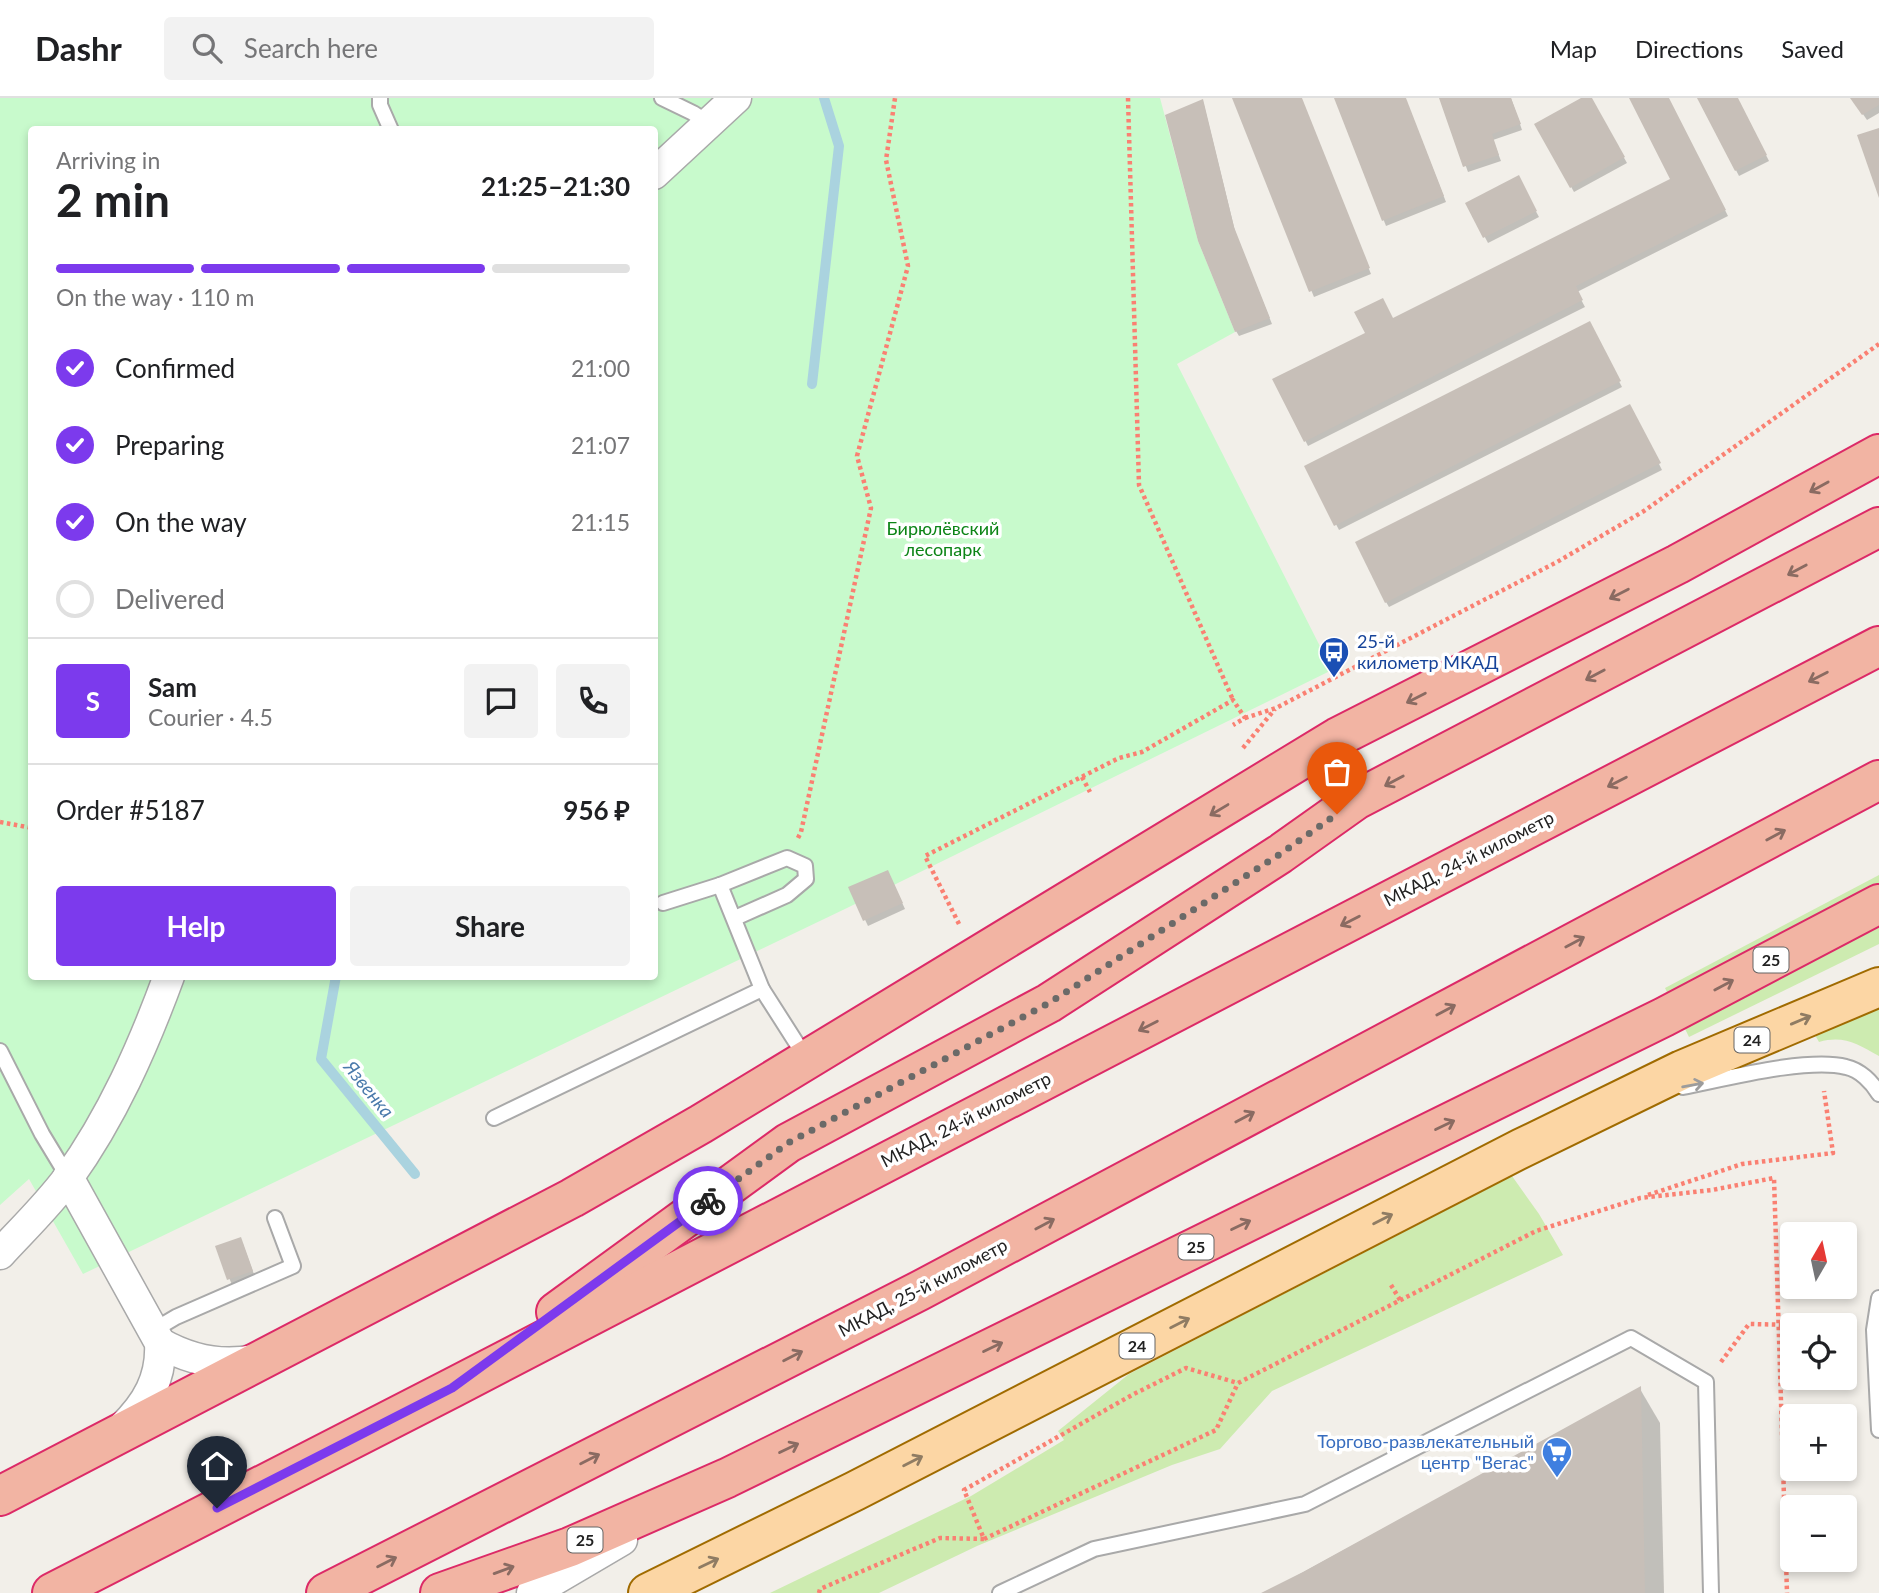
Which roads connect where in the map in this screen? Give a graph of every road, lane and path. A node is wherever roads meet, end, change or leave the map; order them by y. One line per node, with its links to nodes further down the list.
1 (380, 98): 7 (lane)
2 (662, 98): 6 (lane)
3 (736, 98): 6 (street)
4 (895, 98): 21 (path)
5 (1128, 98): 13 (path)
6 (710, 124): 8 (street)
7 (389, 126)
8 (658, 170)
9 (1879, 344): 14 (path)
10 (1879, 454): 31 (highway, one-way to 31)
11 (1879, 527): 48 (highway, one-way to 48)
12 (1879, 646): 48 (highway, МКАД, 24-й километр, one-way to 48)
13 (1233, 701): 14 (path); 16 (path)
14 (1244, 718): 15 (path)
15 (1233, 725)
16 (1082, 777): 18 (path); 26 (path)
17 (1879, 780): 55 (highway, МКАД, 25-й километр, one-way to 17)
18 (1090, 792)
19 (0, 821): 20 (path)
20 (28, 827)
21 (786, 858): 22 (lane); 25 (lane)
22 (720, 885): 23 (lane); 25 (lane)
23 (663, 902)
24 (1879, 904): 51 (highway, 25, one-way to 24)
25 (735, 918): 29 (lane)
26 (948, 932)
27 (168, 980): 36 (street)
28 (1879, 987): 34 (main road, 24, one-way to 28)
29 (762, 989): 31 (lane); 35 (lane)
30 (0, 1051): 36 (lane)
31 (807, 1059): 45 (highway)
32 (1820, 1065): 33 (lane); 34 (lane, one-way to 32); 37 (path)
33 (1879, 1094)
34 (1626, 1097): 58 (main road, 24, one-way to 34)
35 (494, 1118)
36 (68, 1177): 39 (street); 44 (street)
37 (1640, 1198): 42 (path); 43 (path)
38 (275, 1218): 44 (lane)
39 (0, 1254)
40 (1391, 1285): 42 (path)
41 (1879, 1298): 49 (lane)
42 (1400, 1300): 47 (path)
43 (1779, 1325): 46 (path); 62 (path)
44 (157, 1336): 45 (street); 50 (street)
45 (269, 1356): 50 (highway)
46 (1706, 1382): 60 (lane); 61 (lane)
47 (1238, 1383): 53 (path); 53 (path)
48 (452, 1388): 54 (highway, МКАД, 24-й километр)
49 (1879, 1430)
50 (112, 1438): 52 (highway)
51 (727, 1478): 56 (highway, 25, one-way to 51); 57 (street)
52 (0, 1496)
53 (984, 1539): 59 (path)
54 (52, 1593)
55 (326, 1593)
56 (440, 1593)
57 (532, 1593)
58 (648, 1593)
59 (819, 1593)
60 (1000, 1593)
61 (1712, 1593)
62 (1787, 1593)

